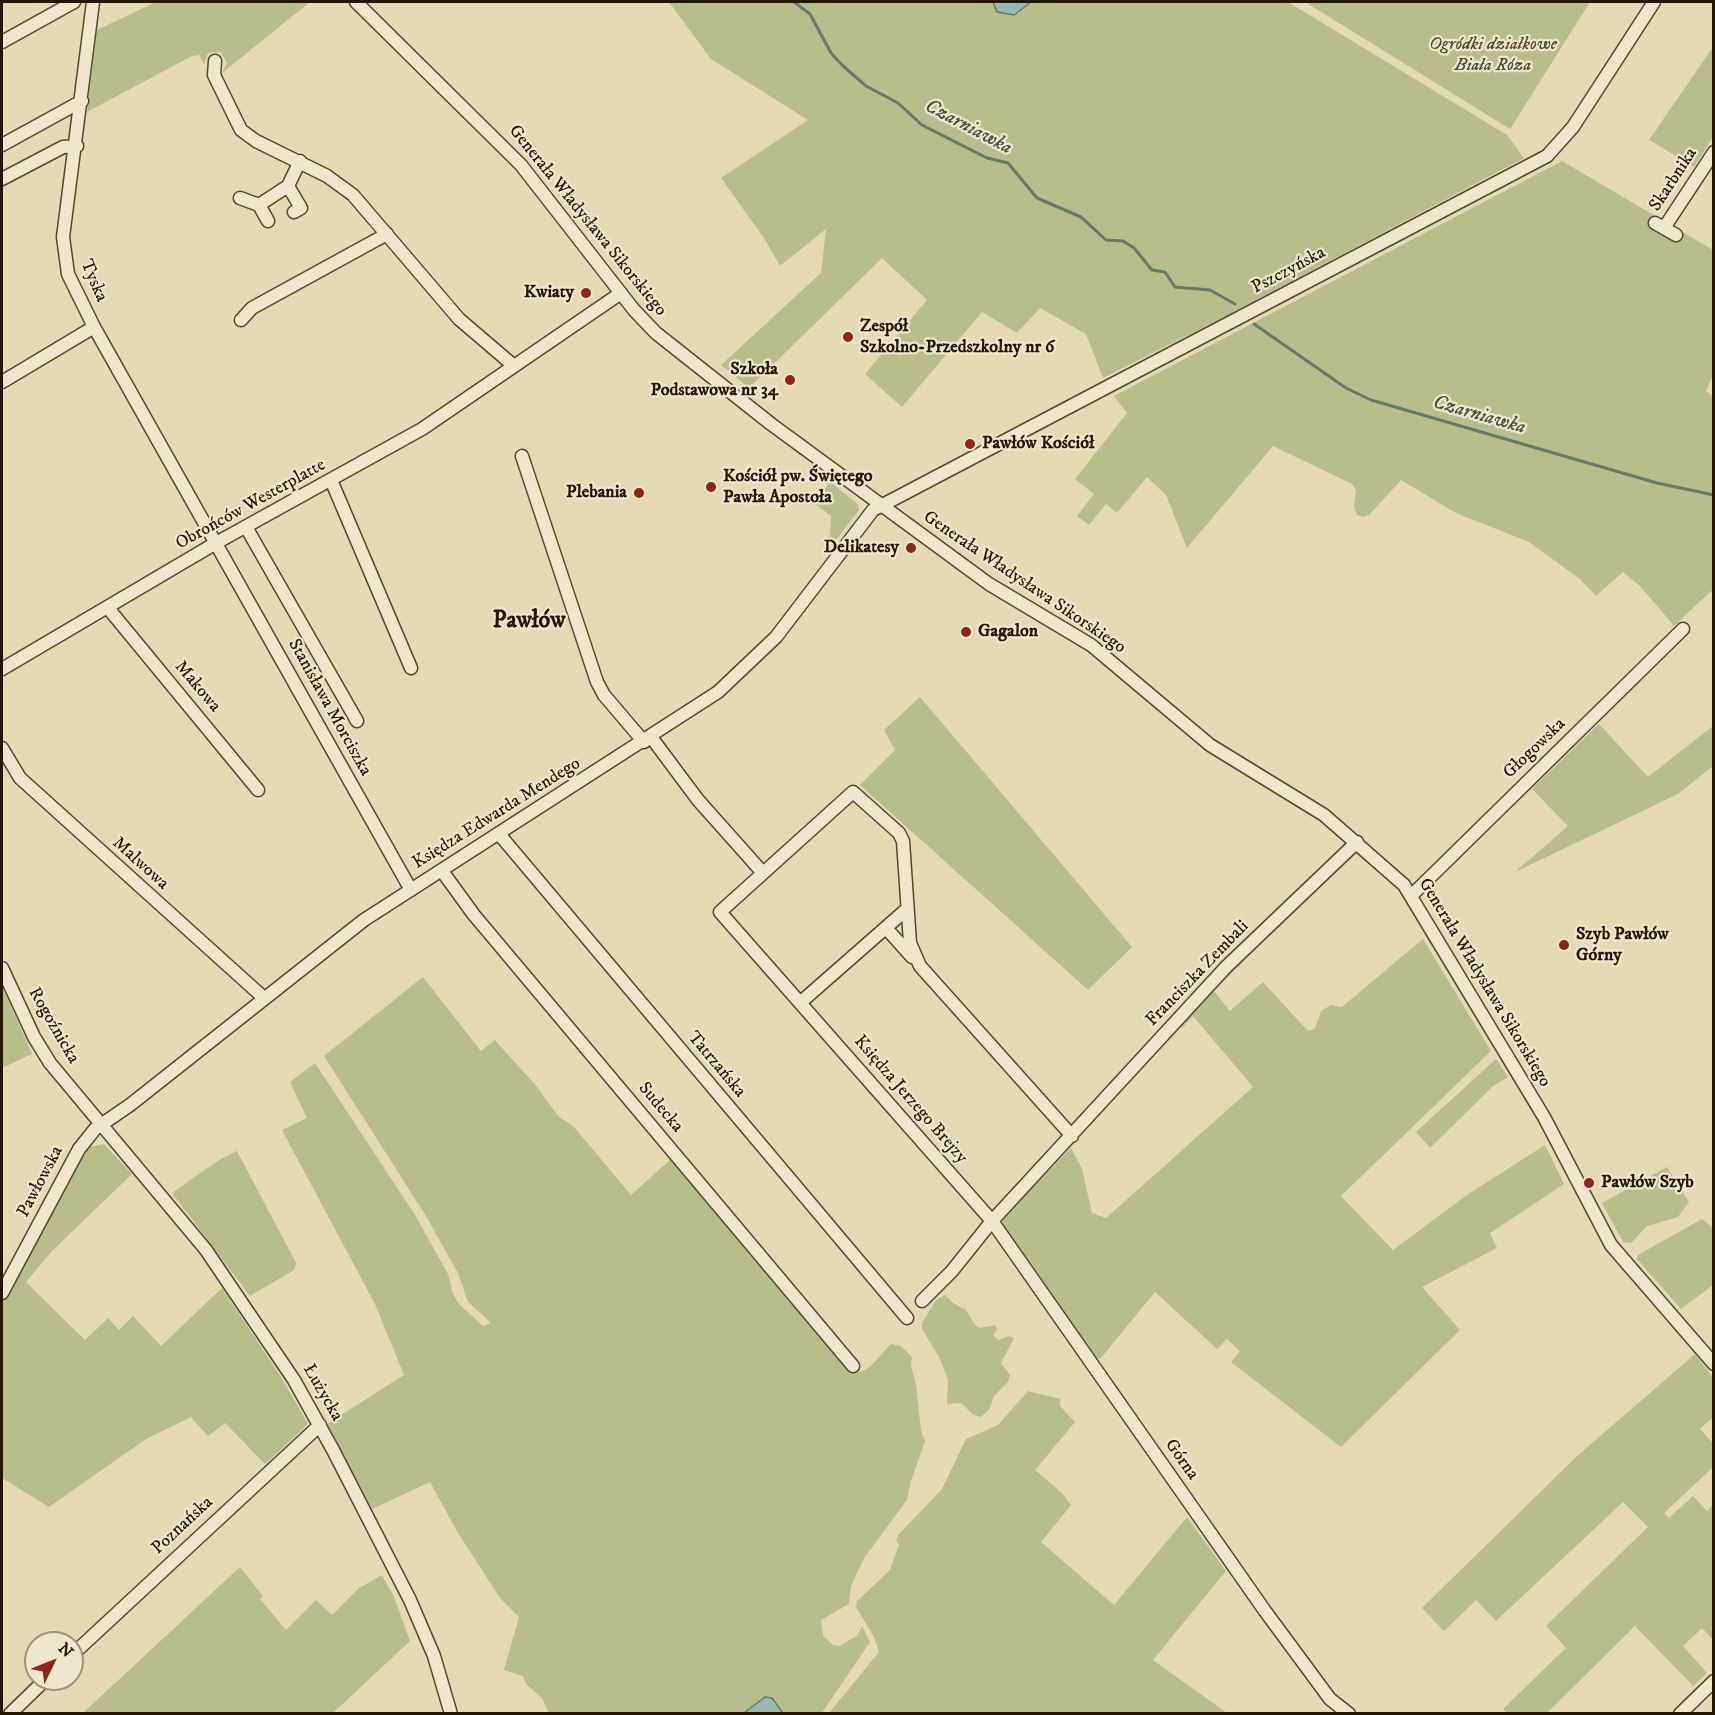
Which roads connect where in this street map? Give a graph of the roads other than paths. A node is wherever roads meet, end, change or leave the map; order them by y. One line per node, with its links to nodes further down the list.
1 (74, 2): 5 (street)
2 (93, 2): 7 (street, Tyska)
3 (356, 2): 20 (street, Generała Władysława Sikorskiego)
4 (1654, 2): 27 (street, Pszczyńska)
5 (2, 42)
6 (215, 61): 11 (street)
7 (82, 101): 8 (street); 9 (street, Tyska)
8 (2, 145)
9 (77, 146): 12 (street); 22 (street, Tyska)
10 (1713, 152): 19 (street, Skarbnika)
11 (300, 161): 13 (street); 18 (street)
12 (2, 179)
13 (288, 186): 15 (street); 16 (street)
14 (240, 198): 15 (street)
15 (259, 205): 17 (street)
16 (294, 212)
17 (268, 221)
18 (387, 234): 21 (street); 23 (street)
19 (1676, 235)
20 (621, 293): 23 (street, Obrońców Westerplatte); 27 (street, Generała Władysława Sikorskiego)
21 (241, 320)
22 (94, 327): 24 (street); 29 (street, Tyska)
23 (514, 366): 26 (street, Obrońców Westerplatte)
24 (2, 382)
25 (522, 456): 35 (street)
26 (332, 480): 28 (street, Obrońców Westerplatte); 32 (street)
27 (881, 505): 35 (street, Księdza Edwarda Mendego); 39 (street, Generała Władysława Sikorskiego)
28 (246, 527): 29 (street, Obrońców Westerplatte); 34 (street)
29 (216, 543): 30 (street, Obrońców Westerplatte); 42 (street, Stanisława Morciszka)
30 (108, 608): 33 (street, Obrońców Westerplatte); 37 (street, Makowa)
31 (1683, 629): 43 (street, Głogowska)
32 (411, 668)
33 (2, 669)
34 (357, 721)
35 (647, 740): 38 (street, Księdza Edwarda Mendego); 41 (street)
36 (2, 748): 48 (street, Malwowa)
37 (258, 790)
38 (499, 834): 40 (street, Księdza Edwarda Mendego); 55 (street, Tatrzańska)
39 (1357, 842): 43 (street, Generała Władysława Sikorskiego); 51 (street, Franciszka Zembali)
40 (442, 871): 42 (street, Księdza Edwarda Mendego); 57 (street, Sudecka)
41 (763, 873): 44 (street, Księdza Jerzego Brejzy); 49 (street, Księdza Jerzego Brejzy)
42 (411, 890): 48 (street, Księdza Edwarda Mendego)
43 (1412, 895): 56 (street, Generała Władysława Sikorskiego)
44 (907, 909): 45 (street); 46 (street)
45 (886, 928): 46 (street); 49 (street)
46 (920, 966): 51 (street)
47 (2, 968): 50 (street, Rogoźnicka)
48 (264, 998): 50 (street, Księdza Edwarda Mendego)
49 (801, 1002): 52 (street, Księdza Jerzego Brejzy)
50 (102, 1125): 53 (street, Pawłowska); 58 (street, Łużycka)
51 (1072, 1136): 52 (street, Franciszka Zembali)
52 (992, 1221): 54 (street, Franciszka Zembali); 64 (street, Górna)
53 (2, 1293)
54 (922, 1301)
55 (907, 1318)
56 (1713, 1364)
57 (853, 1366)
58 (320, 1425): 59 (street, Poznańska); 63 (street, Łużycka)
59 (84, 1644)
60 (1713, 1681): 65 (street)
61 (33, 1691): 62 (street)
62 (10, 1713)
63 (451, 1713)
64 (1349, 1713)
65 (1680, 1713)

